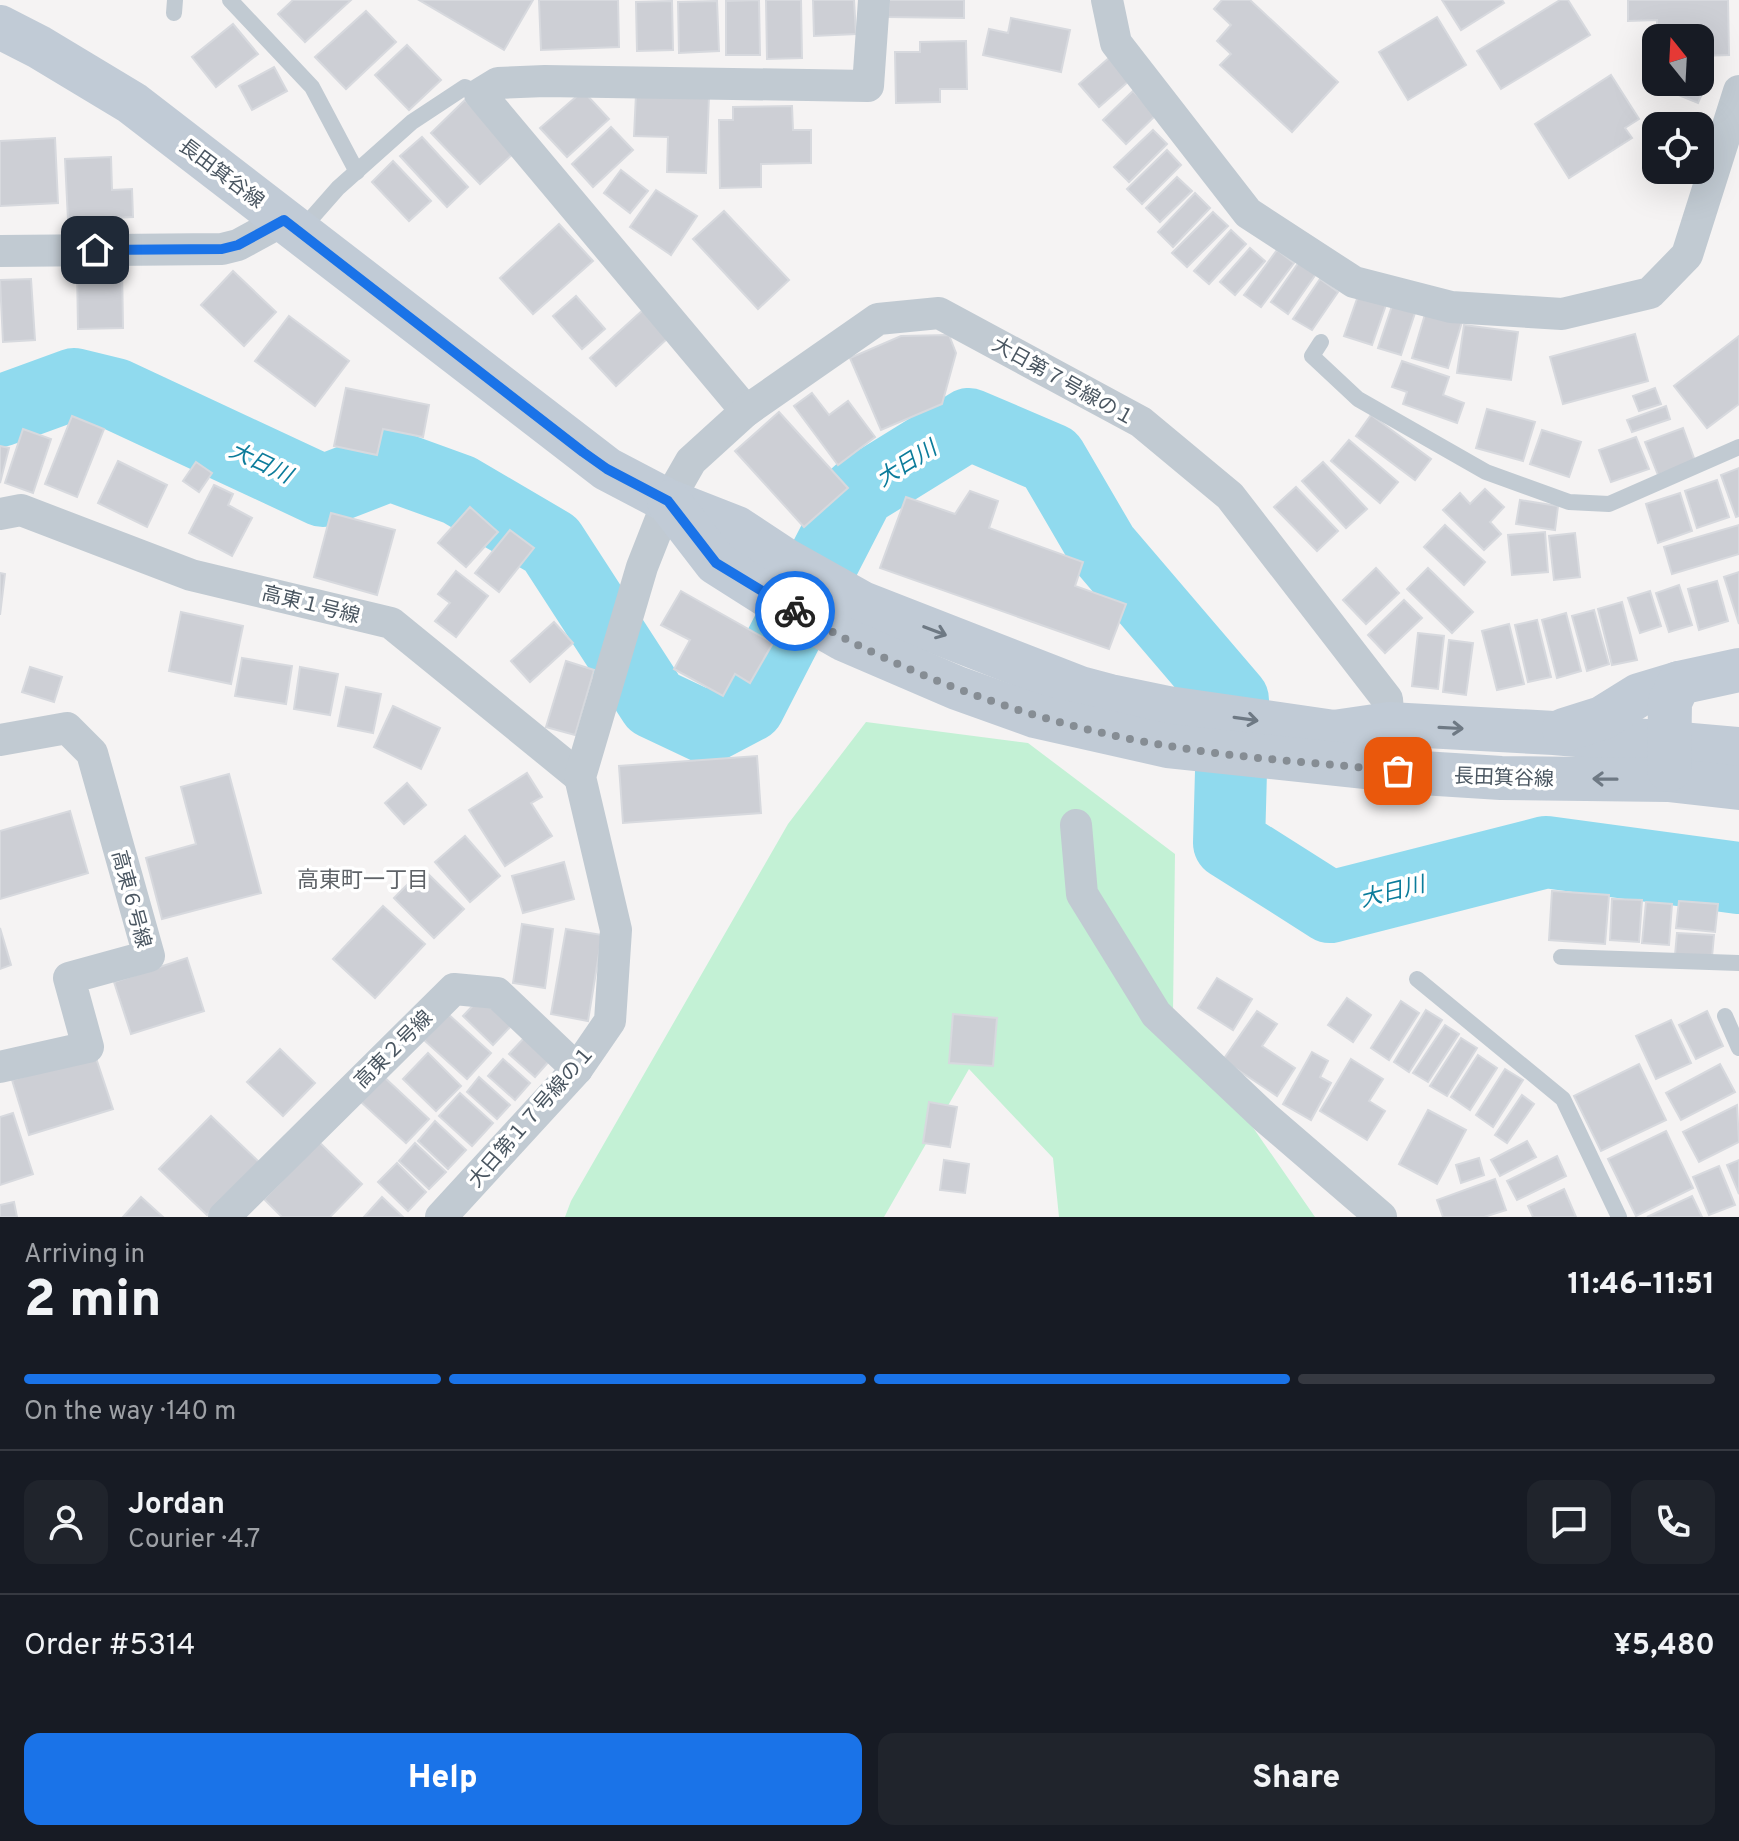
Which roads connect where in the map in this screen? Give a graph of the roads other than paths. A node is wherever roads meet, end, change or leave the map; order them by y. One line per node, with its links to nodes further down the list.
1 (230, 0): 7 (lane)
2 (874, 0): 6 (street)
3 (1107, 0): 5 (street)
4 (0, 27): 8 (street, 長田箕谷線)
5 (1739, 91)
6 (480, 94): 7 (lane); 11 (street)
7 (357, 172): 8 (lane)
8 (291, 226): 9 (street); 13 (street, 長田箕谷線)
9 (0, 251)
10 (1321, 342): 12 (lane)
11 (746, 411): 13 (street, 大日第７号線の１); 19 (street, 大日第７号線の１)
12 (1739, 447)
13 (668, 501): 19 (street, 長田箕谷線); 22 (street, 大日第７号線の１)
14 (0, 514): 22 (street, 高東１号線)
15 (1739, 670): 16 (street)
16 (1679, 683): 17 (street); 21 (street)
17 (1554, 733): 19 (street, 長田箕谷線, one-way to 17); 21 (street, 長田箕谷線)
18 (0, 740): 30 (street, 高東６号線)
19 (1379, 740): 21 (street, 長田箕谷線, one-way to 19)
20 (1739, 749): 21 (street, 長田箕谷線)
21 (1669, 762): 23 (street, 長田箕谷線)
22 (580, 775): 31 (street, 大日第１７号線の１)
23 (1739, 788)
24 (1076, 825): 34 (street)
25 (1561, 957): 26 (lane)
26 (1739, 963)
27 (1417, 979): 35 (lane)
28 (1725, 1016): 29 (lane)
29 (1739, 1048)
30 (0, 1067)
31 (577, 1069): 32 (street, 高東２号線); 33 (street, 大日第１７号線の１)
32 (224, 1217)
33 (441, 1217)
34 (1381, 1217)
35 (1619, 1217)

